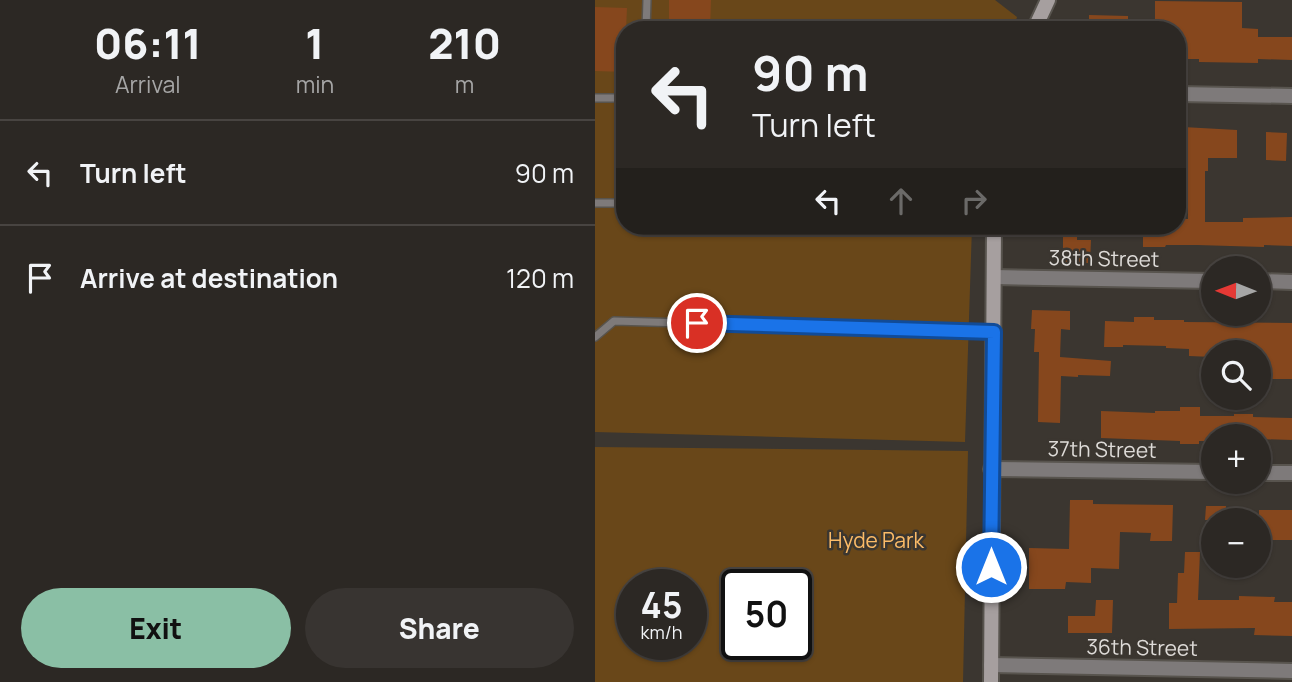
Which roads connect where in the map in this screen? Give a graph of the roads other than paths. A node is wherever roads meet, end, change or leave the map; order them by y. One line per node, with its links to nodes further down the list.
1 (646, 0): 3 (lane)
2 (1048, 0): 4 (main road)
3 (646, 21)
4 (1038, 21)
5 (1186, 94): 6 (street)
6 (1292, 96)
7 (595, 97): 8 (lane)
8 (616, 98)
9 (595, 203): 10 (lane)
10 (616, 203)
11 (994, 235): 12 (main road)
12 (995, 277): 13 (street, 38th Street); 16 (main road)
13 (1201, 281)
14 (1271, 281): 15 (street)
15 (1292, 282)
16 (994, 332): 17 (lane); 18 (main road)
17 (595, 337)
18 (991, 469): 19 (street, 37th Street); 22 (main road)
19 (1201, 472)
20 (1271, 472): 21 (street)
21 (1292, 473)
22 (991, 665): 23 (street, 36th Street); 24 (main road)
23 (1292, 671)
24 (991, 682)

